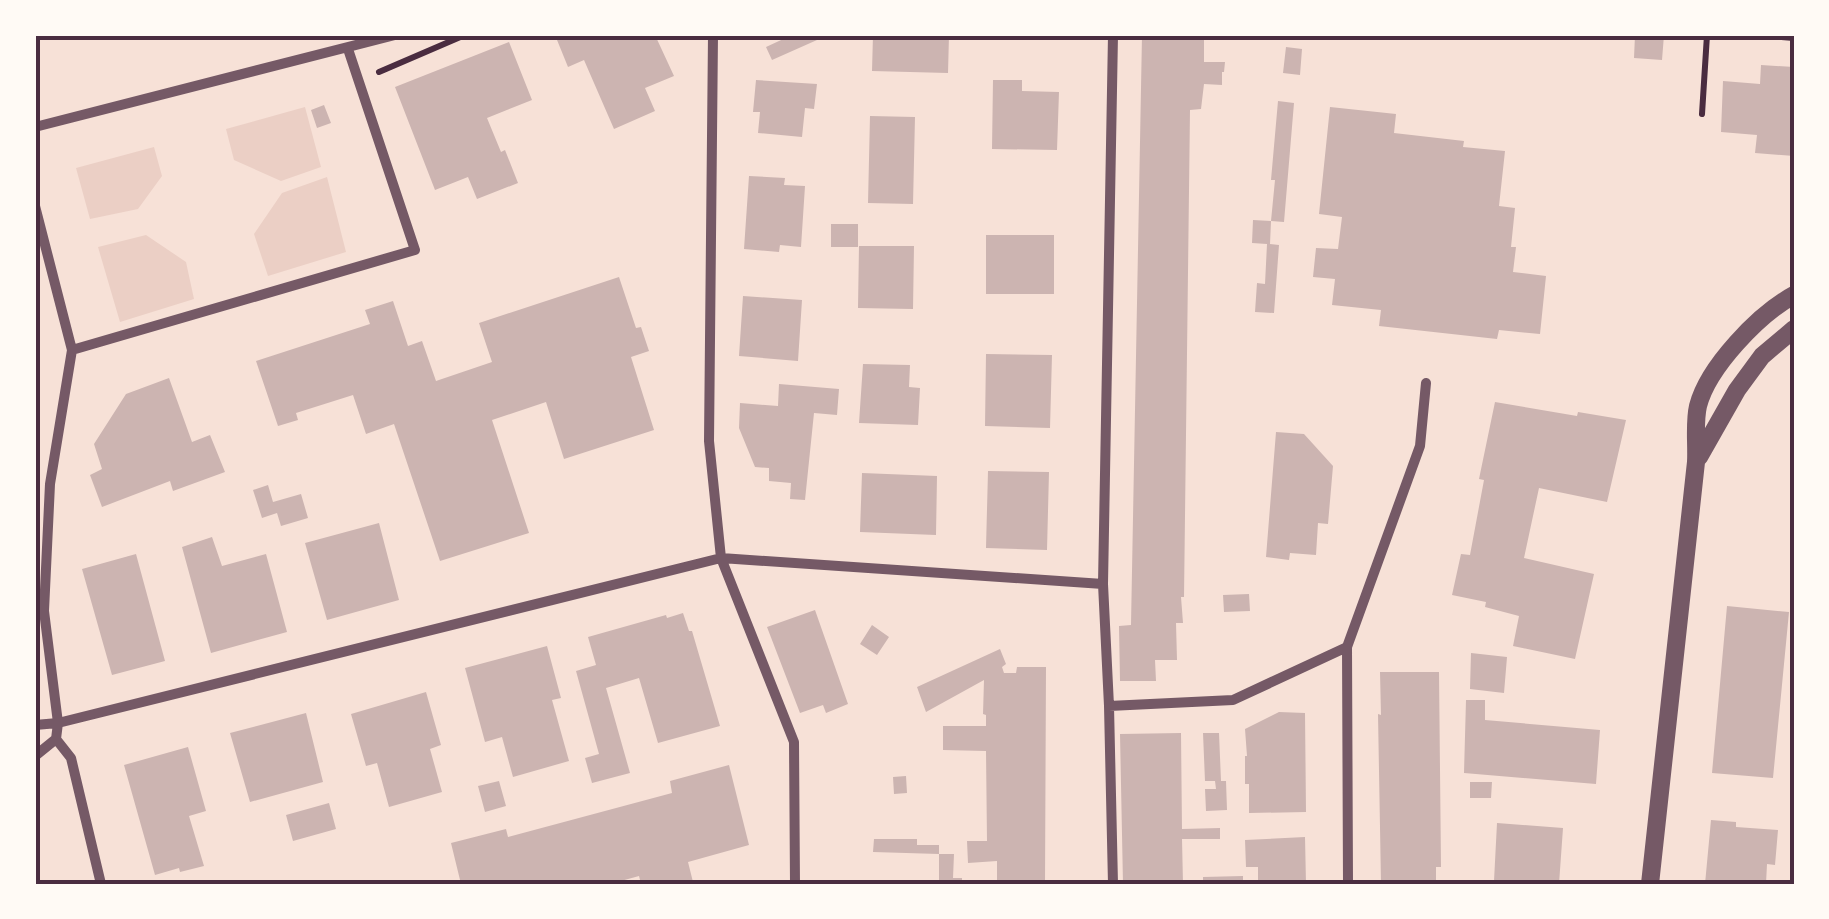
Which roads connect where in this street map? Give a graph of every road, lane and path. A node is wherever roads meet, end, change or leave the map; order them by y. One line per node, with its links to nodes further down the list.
1 (465, 35): 9 (path)
2 (713, 35): 18 (street)
3 (1113, 35): 19 (street)
4 (1708, 35): 10 (path)
5 (1752, 35): 7 (path)
6 (388, 36): 8 (street)
7 (1794, 38)
8 (348, 48): 9 (street); 11 (street)
9 (357, 78): 15 (street)
10 (1702, 114)
11 (35, 127)
12 (35, 206): 15 (street)
13 (1794, 295): 17 (street)
14 (1794, 329): 17 (street)
15 (72, 350): 22 (street)
16 (1426, 383): 20 (street)
17 (1696, 462): 30 (street)
18 (721, 558): 19 (street); 22 (street); 27 (street)
19 (1103, 584): 21 (street)
20 (1346, 647): 21 (street); 29 (street)
21 (1110, 706): 28 (street)
22 (58, 723): 23 (street); 24 (street)
23 (35, 724)
24 (56, 740): 25 (street); 26 (street)
25 (35, 756)
26 (101, 884)
27 (794, 884)
28 (1113, 884)
29 (1348, 884)
30 (1650, 884)

